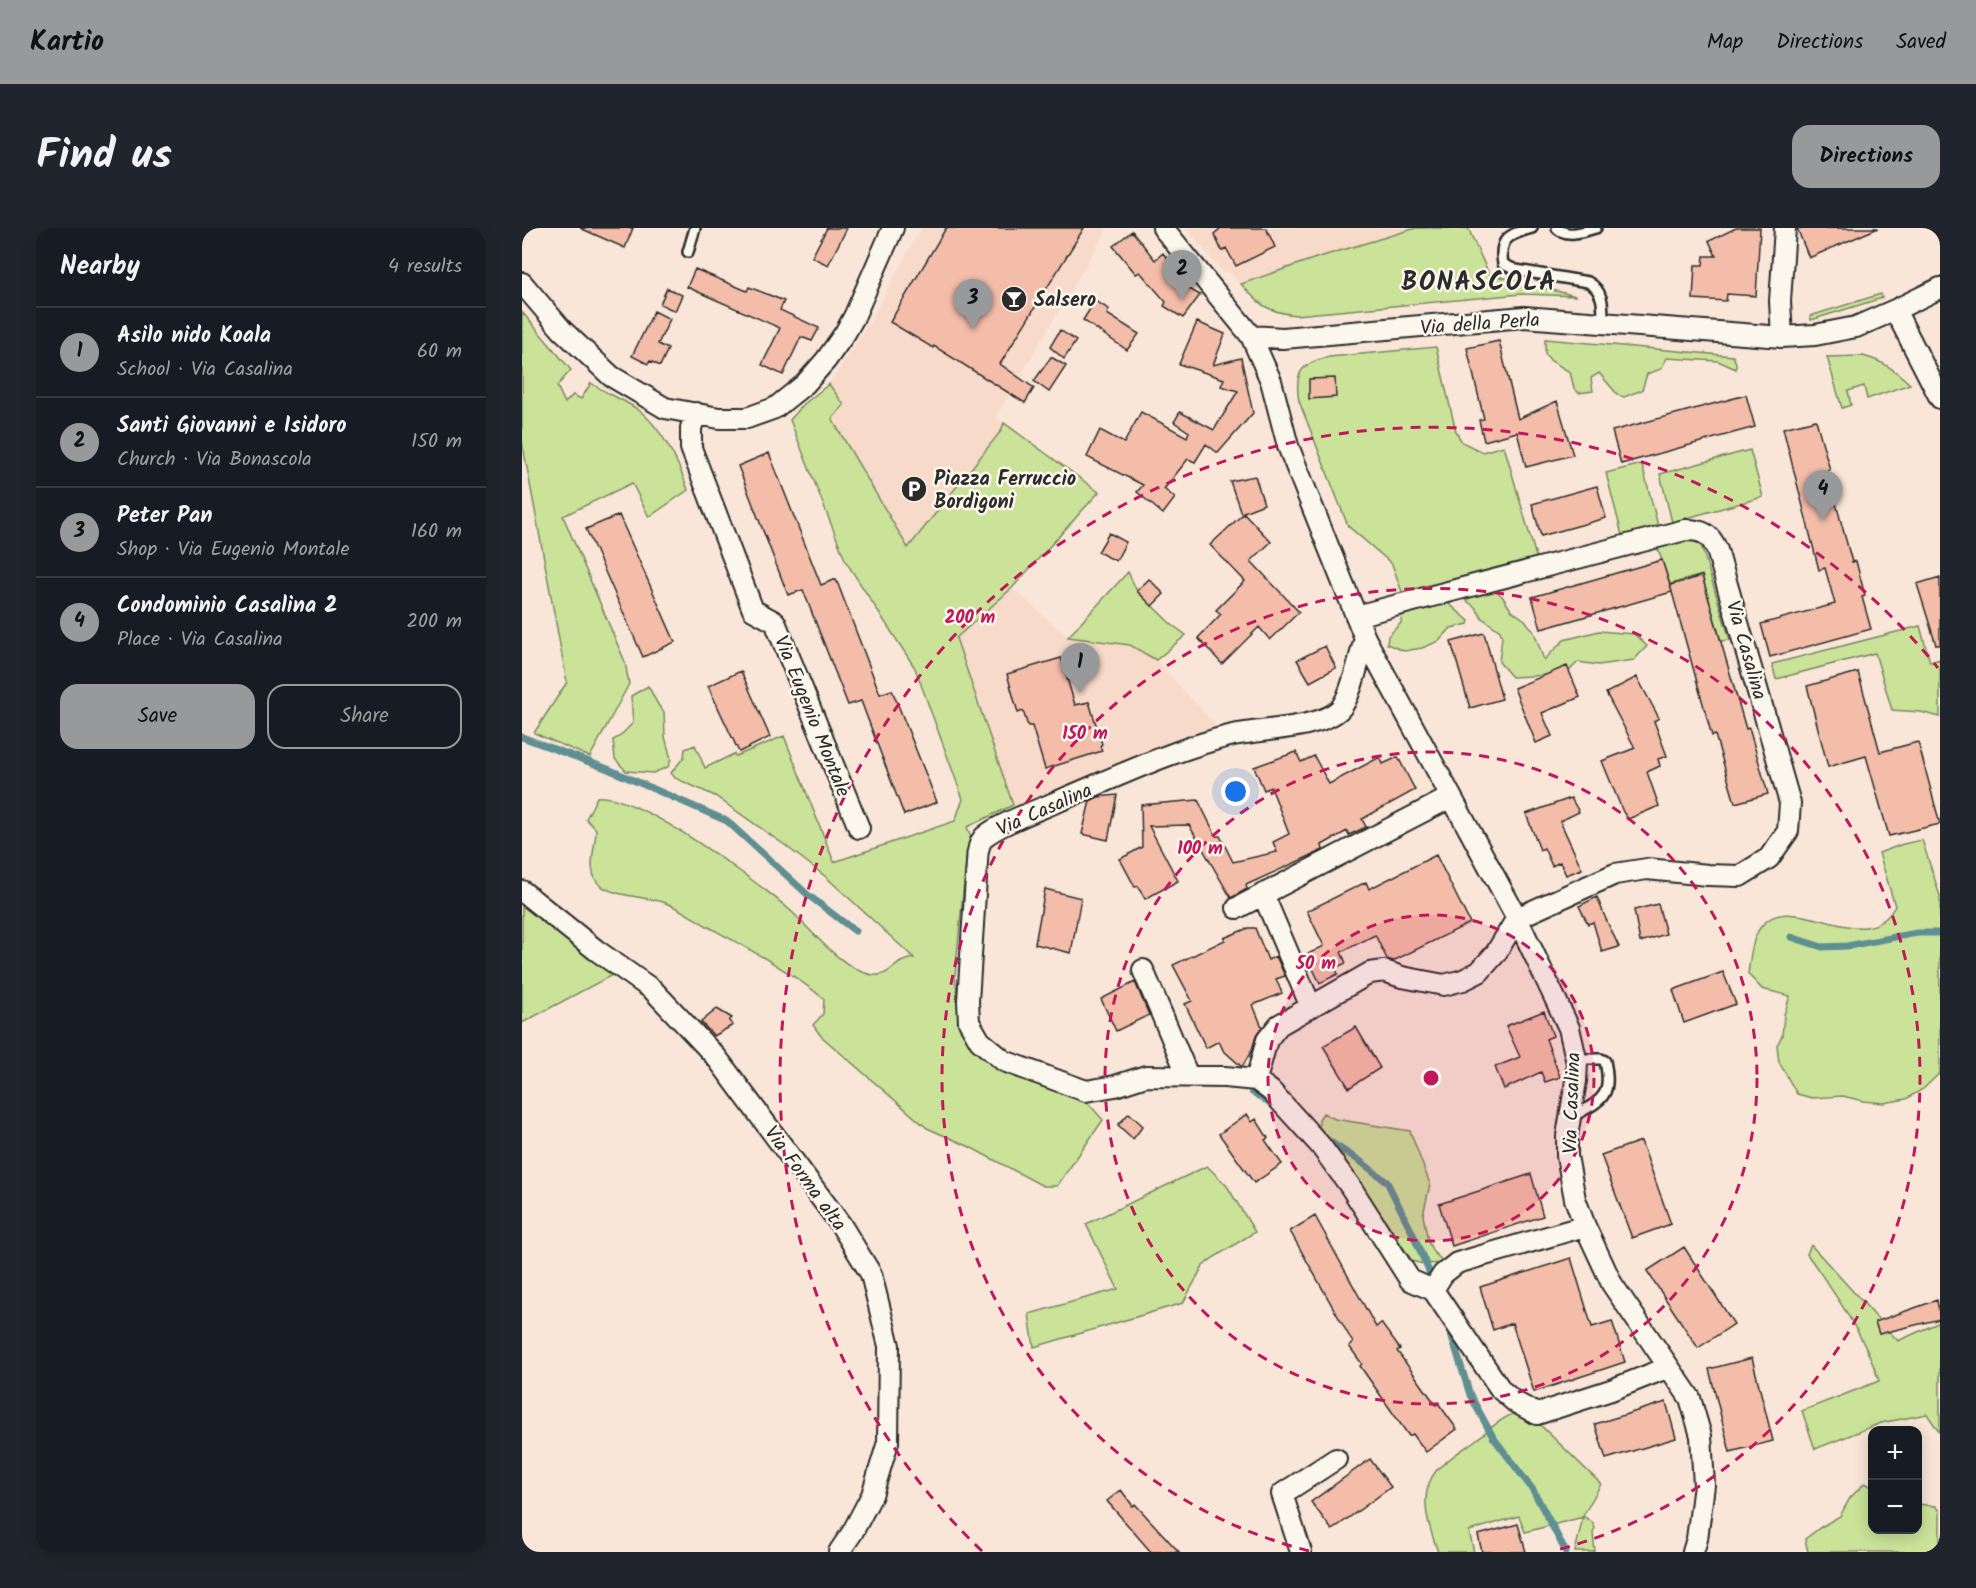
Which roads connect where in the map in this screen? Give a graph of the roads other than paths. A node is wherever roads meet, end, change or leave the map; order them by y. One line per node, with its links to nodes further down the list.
1 (695, 228): 9 (lane)
2 (893, 228): 17 (street)
3 (1163, 228): 14 (street, Via Casalina)
4 (1532, 228): 8 (lane)
5 (1557, 228): 6 (lane)
6 (1596, 228)
7 (1785, 228): 15 (street)
8 (1511, 230): 13 (lane)
9 (688, 252)
10 (522, 283): 17 (street)
11 (1940, 288): 12 (street, Via della Perla)
12 (1895, 310): 15 (street, Via della Perla); 16 (street)
13 (1603, 323): 14 (street, Via della Perla); 15 (street, Via della Perla)
14 (1251, 336): 18 (street, Via Casalina)
15 (1782, 336)
16 (1940, 398)
17 (696, 413): 21 (street, Via Eugenio Montale)
18 (1356, 616): 19 (street, Via Casalina); 25 (street, Via Casalina)
19 (1365, 638): 20 (street, Via Casalina); 29 (street, Via Casalina)
20 (1451, 797): 23 (street); 25 (street, Via Casalina)
21 (859, 828)
22 (522, 891): 36 (street, Via Forma alta)
23 (1263, 894): 24 (street); 27 (street)
24 (1237, 908)
25 (1517, 918): 27 (street); 28 (street, Via Casalina)
26 (1143, 970): 29 (street)
27 (1311, 1007): 30 (street)
28 (1576, 1059): 31 (street, Via Casalina); 31 (lane)
29 (1188, 1076): 30 (street, Via Casalina)
30 (1256, 1080): 33 (street)
31 (1570, 1118): 32 (street, Via Casalina)
32 (1585, 1226): 33 (street); 34 (street, Via Casalina)
33 (1432, 1290): 34 (street)
34 (1669, 1367): 38 (street, Via Casalina)
35 (1336, 1459): 37 (street)
36 (839, 1552)
37 (1301, 1552)
38 (1693, 1552)

